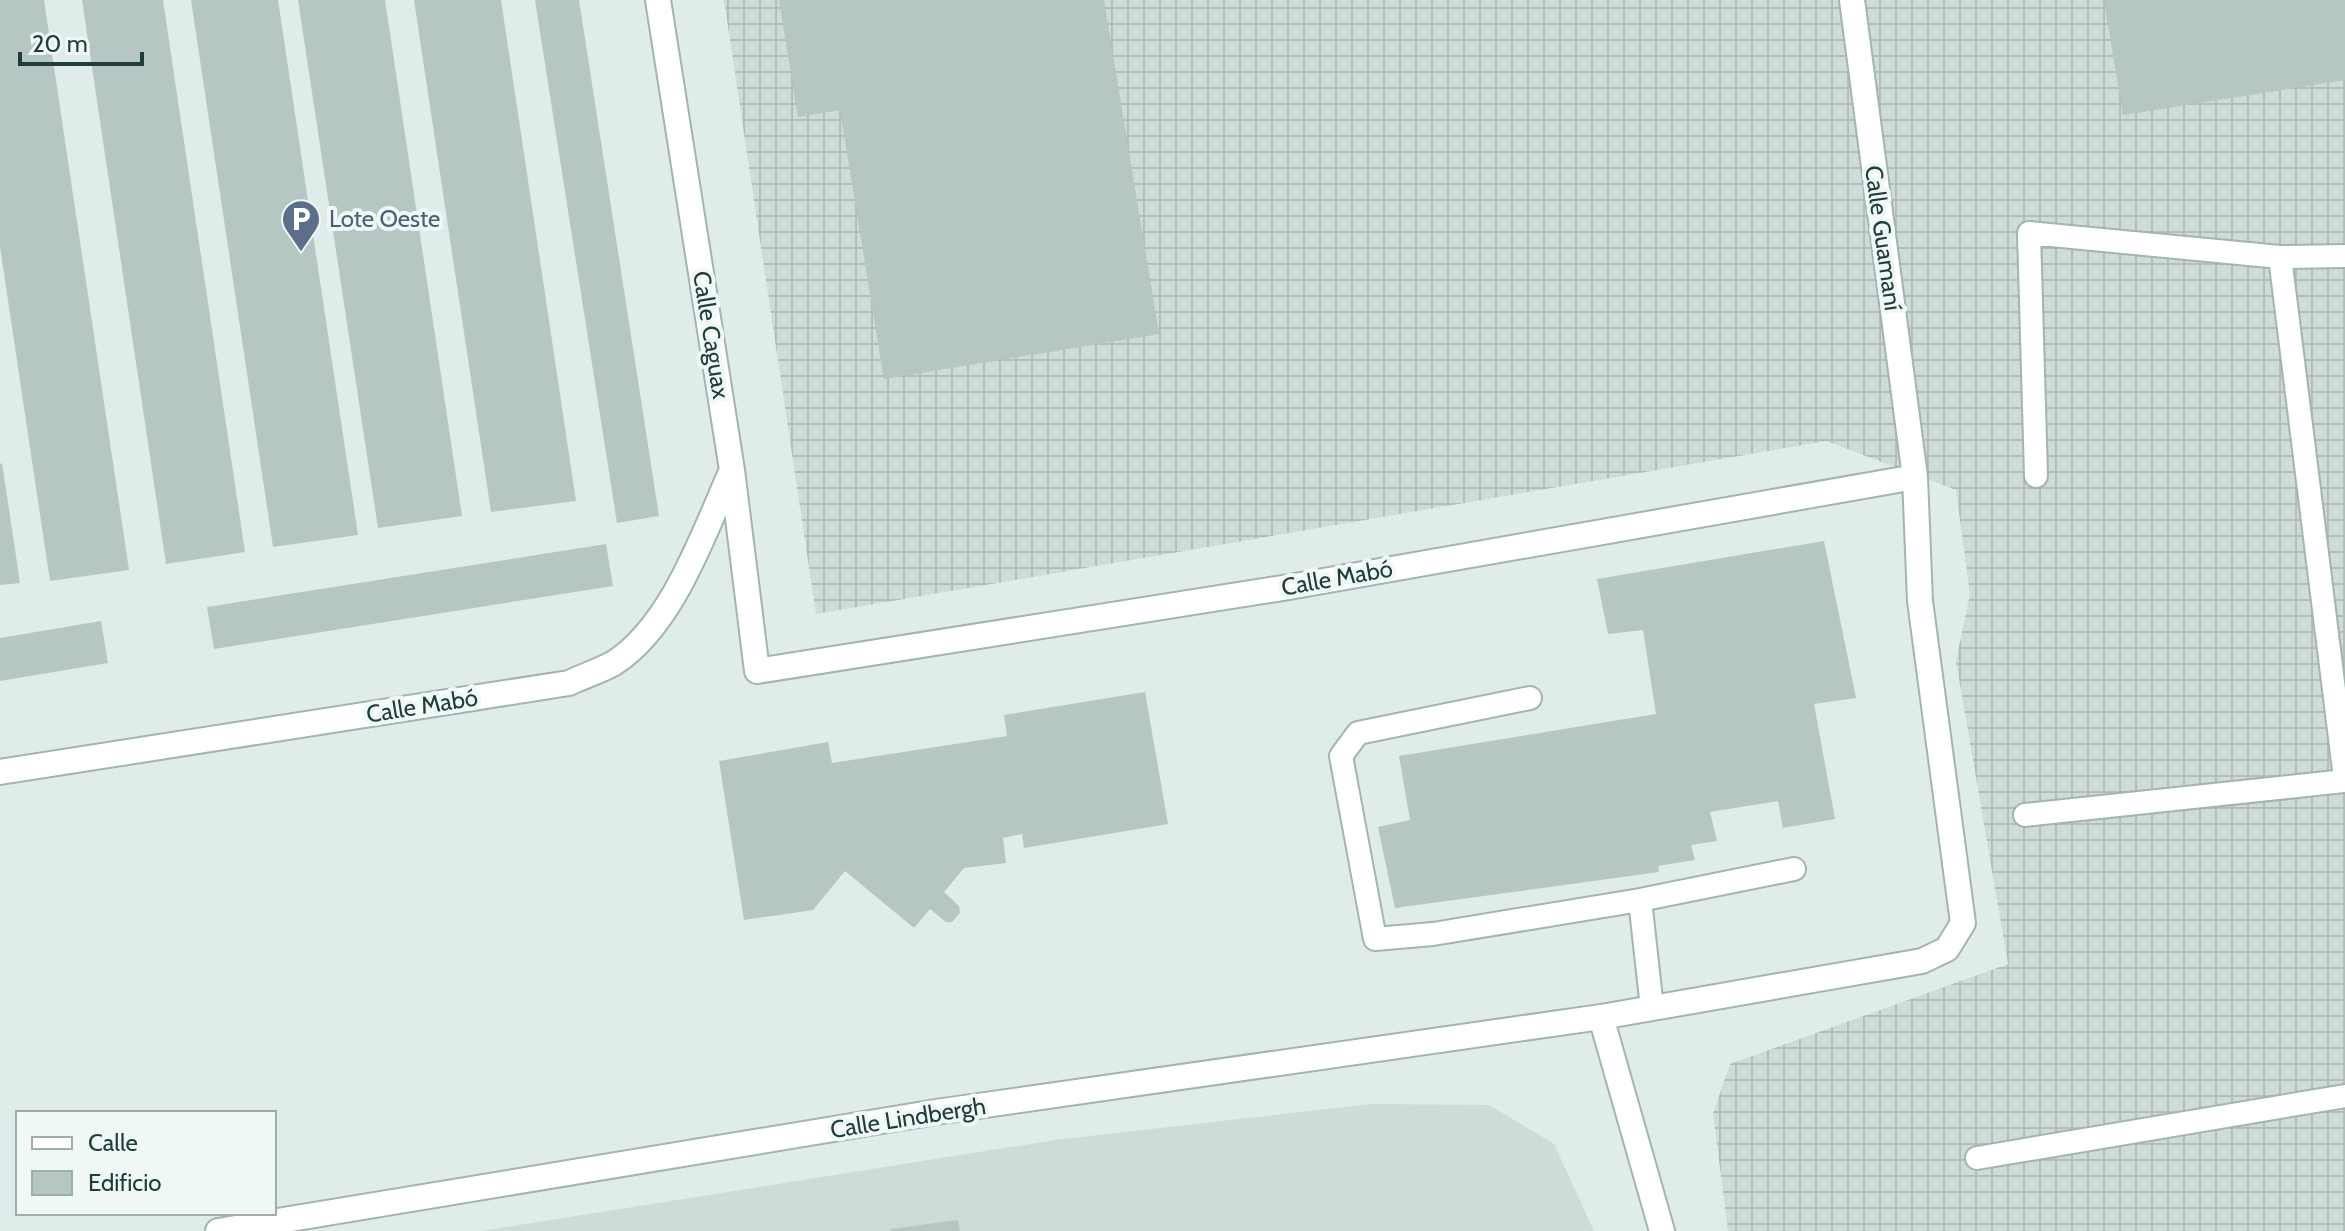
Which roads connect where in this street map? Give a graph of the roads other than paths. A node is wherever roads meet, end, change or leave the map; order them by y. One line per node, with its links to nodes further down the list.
1 (658, 0): 5 (street, Calle Caguax)
2 (1852, 0): 7 (street, Calle Guamaní)
3 (2345, 256): 4 (lane)
4 (2280, 257): 6 (lane); 11 (lane)
5 (732, 470): 8 (street, Calle Caguax); 10 (street, Calle Mabó)
6 (2036, 476)
7 (1915, 477): 8 (street, Calle Mabó); 15 (street, Calle Guamaní)
8 (757, 671)
9 (1530, 698): 14 (lane)
10 (0, 772)
11 (2345, 780): 12 (lane)
12 (2025, 815)
13 (1794, 869): 14 (lane)
14 (1640, 900): 15 (lane)
15 (1652, 1008): 16 (street, Calle Lindbergh)
16 (1601, 1017): 19 (street, Calle Lindbergh); 20 (street)
17 (2345, 1096): 18 (lane)
18 (1977, 1158)
19 (218, 1231)
20 (1662, 1231)

